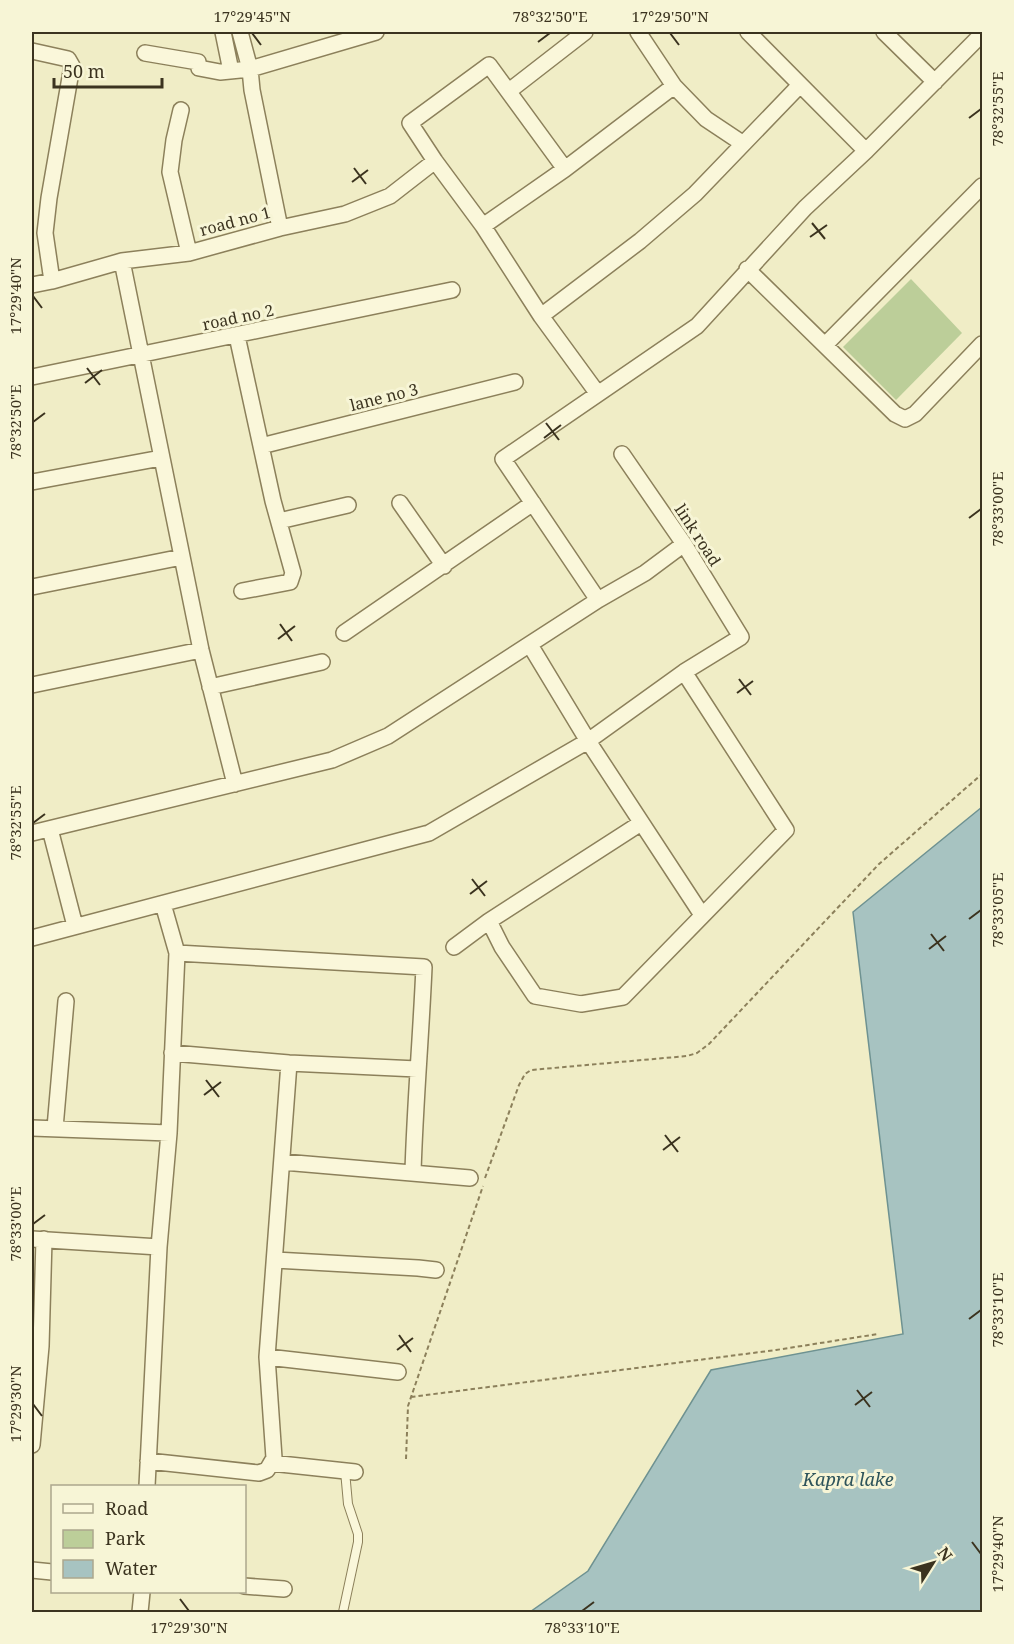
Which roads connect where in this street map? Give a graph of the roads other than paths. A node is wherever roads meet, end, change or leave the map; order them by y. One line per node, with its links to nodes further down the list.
1 (223, 32): 12 (street)
2 (240, 32): 11 (street)
3 (376, 32): 11 (street)
4 (585, 32): 16 (street)
5 (638, 32): 15 (street)
6 (747, 32): 14 (street)
7 (884, 32): 13 (street)
8 (982, 34): 13 (street)
9 (32, 51): 28 (street)
10 (145, 53): 12 (street)
11 (250, 69): 12 (street); 24 (street)
12 (231, 71)
13 (935, 82): 19 (street)
14 (800, 85): 18 (street); 19 (street)
15 (674, 86): 18 (street); 21 (street)
16 (509, 91): 20 (street); 21 (street)
17 (181, 110): 25 (street)
18 (742, 143): 31 (street)
19 (866, 151): 27 (street)
20 (435, 161): 23 (street); 24 (street, road no 1)
21 (566, 169): 23 (street)
22 (982, 186): 34 (street)
23 (483, 226): 31 (street)
24 (280, 228): 25 (street, road no 1)
25 (189, 253): 26 (street, road no 1)
26 (122, 261): 28 (street, road no 1); 35 (street)
27 (747, 269): 34 (street); 38 (street)
28 (52, 281): 29 (street, road no 1)
29 (32, 285)
30 (452, 290): 32 (street, road no 2)
31 (541, 316): 38 (street)
32 (237, 336): 35 (street, road no 2); 39 (street)
33 (982, 344): 34 (street)
34 (825, 345)
35 (140, 356): 36 (street, road no 2); 41 (street)
36 (32, 377)
37 (515, 382): 39 (street, lane no 3)
38 (598, 394): 44 (street)
39 (261, 446): 46 (street)
40 (622, 454): 47 (street, link road)
41 (160, 458): 42 (street); 48 (street)
42 (32, 482)
43 (400, 503): 49 (street)
44 (533, 503): 49 (street); 52 (street)
45 (348, 505): 46 (street)
46 (279, 521): 51 (street)
47 (684, 544): 52 (street); 57 (street, link road)
48 (182, 557): 50 (street); 55 (street)
49 (444, 566): 53 (street)
50 (32, 587)
51 (242, 591)
52 (598, 600): 54 (street)
53 (344, 633)
54 (530, 645): 60 (street); 61 (street)
55 (201, 650): 58 (street); 59 (street)
56 (322, 662): 59 (street)
57 (684, 672): 60 (street); 66 (street)
58 (32, 685)
59 (210, 687): 61 (street)
60 (588, 741): 62 (street); 65 (street)
61 (235, 784): 63 (street)
62 (641, 823): 66 (street); 67 (street)
63 (51, 829): 64 (street); 68 (street)
64 (32, 833)
65 (163, 904): 68 (street); 71 (street)
66 (702, 915): 67 (street)
67 (489, 921): 70 (street)
68 (75, 926): 69 (street)
69 (32, 938)
70 (454, 947)
71 (177, 954): 73 (street); 75 (street)
72 (66, 1001): 77 (street)
73 (172, 1053): 74 (street); 78 (street)
74 (289, 1063): 75 (street); 79 (street)
75 (417, 1069): 80 (street)
76 (32, 1128): 77 (street)
77 (55, 1128): 78 (street)
78 (169, 1133): 83 (street)
79 (283, 1162): 80 (street); 84 (street)
80 (413, 1172): 81 (street)
81 (470, 1178)
82 (38, 1239): 83 (street); 86 (street)
83 (159, 1247): 90 (street)
84 (275, 1260): 85 (street); 87 (street)
85 (436, 1270)
86 (36, 1346): 89 (street)
87 (267, 1357): 88 (street); 91 (street)
88 (398, 1372)
89 (32, 1446)
90 (148, 1461): 91 (street); 93 (street)
91 (271, 1463): 92 (street)
92 (350, 1472): 100 (lane)
93 (147, 1485)
94 (32, 1570): 95 (street)
95 (51, 1572)
96 (246, 1586): 97 (street)
97 (284, 1589)
98 (142, 1593): 99 (street)
99 (140, 1612)
100 (343, 1612)

